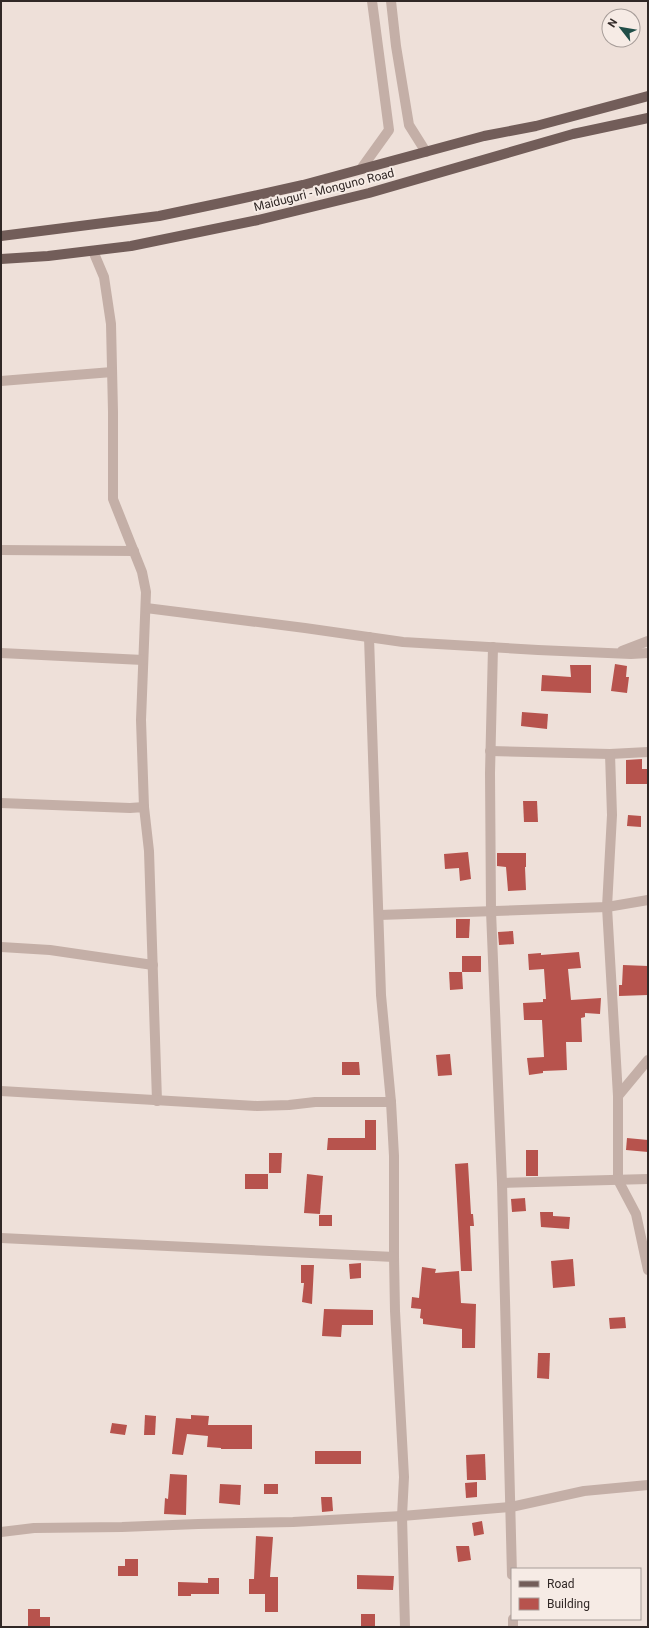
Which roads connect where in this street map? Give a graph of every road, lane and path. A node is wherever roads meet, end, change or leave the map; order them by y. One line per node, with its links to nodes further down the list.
1 (372, 1): 6 (street)
2 (391, 1): 5 (street)
3 (648, 96): 5 (main road, Maiduguri - Monguno Road)
4 (648, 118): 8 (main road, Maiduguri - Monguno Road)
5 (426, 152): 6 (main road, Maiduguri - Monguno Road)
6 (361, 170): 7 (main road, Maiduguri - Monguno Road)
7 (1, 236)
8 (93, 251): 9 (main road, Maiduguri - Monguno Road); 10 (street)
9 (1, 259)
10 (112, 372): 11 (street); 13 (street)
11 (1, 381)
12 (1, 550): 13 (street)
13 (134, 551): 14 (street)
14 (146, 608): 15 (street); 21 (street)
15 (369, 637): 17 (street); 30 (street)
16 (648, 641): 19 (street)
17 (493, 647): 19 (street); 22 (street)
18 (1, 653): 21 (street)
19 (615, 653): 20 (street)
20 (648, 653)
21 (144, 660): 26 (street)
22 (490, 751): 24 (street); 29 (street)
23 (648, 752): 24 (street)
24 (610, 754): 28 (street)
25 (1, 803): 26 (street)
26 (144, 807): 32 (street)
27 (648, 900): 28 (street)
28 (607, 907): 29 (street); 35 (street)
29 (491, 911): 30 (street); 40 (street)
30 (379, 915): 37 (street)
31 (1, 947): 32 (street)
32 (153, 965): 36 (street)
33 (648, 1060): 35 (street)
34 (1, 1091): 36 (street)
35 (618, 1096): 39 (street)
36 (157, 1101): 37 (street)
37 (391, 1102): 42 (street)
38 (648, 1179): 39 (street)
39 (618, 1180): 40 (street); 43 (street)
40 (502, 1183): 45 (street)
41 (1, 1238): 42 (street)
42 (394, 1257): 46 (street)
43 (648, 1270)
44 (648, 1485): 45 (street)
45 (511, 1507): 46 (street); 48 (street)
46 (402, 1516): 47 (street); 49 (street)
47 (1, 1532)
48 (512, 1568)
49 (405, 1627)

